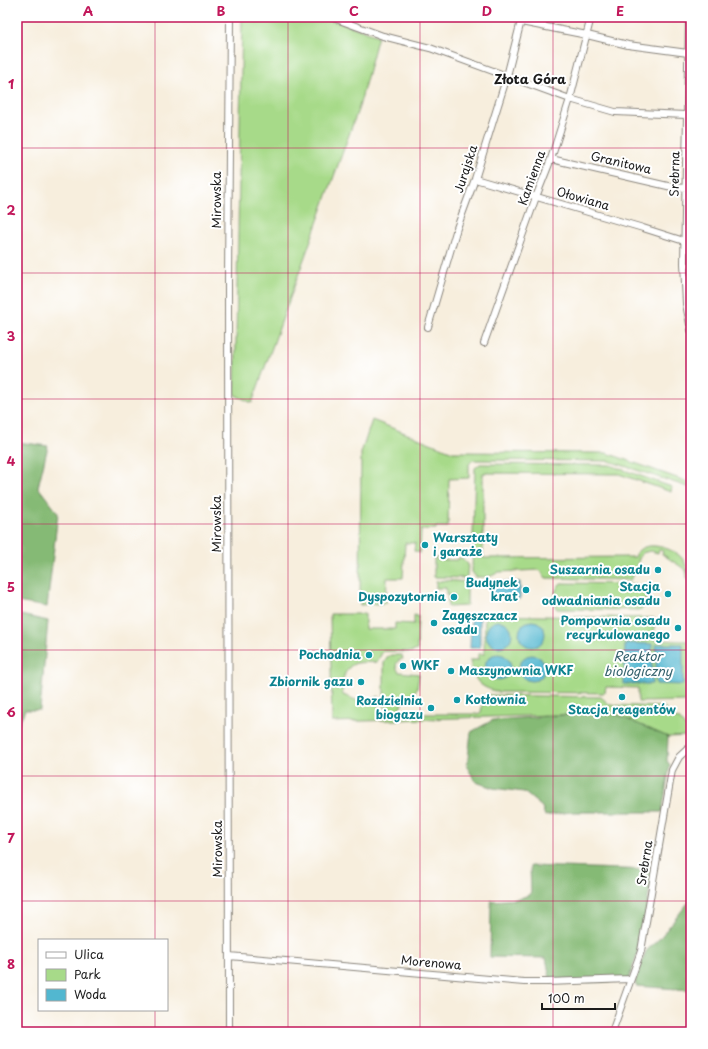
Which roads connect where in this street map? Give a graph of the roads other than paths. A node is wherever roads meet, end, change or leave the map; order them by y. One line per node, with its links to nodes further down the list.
1 (230, 17): 20 (street, Mirowska)
2 (331, 17): 8 (street)
3 (591, 17): 6 (street, Kamienna)
4 (689, 17): 7 (street, Srebrna)
5 (522, 20): 6 (street); 8 (street, Jurajska)
6 (587, 35): 7 (street); 9 (street, Kamienna)
7 (688, 53): 10 (street, Srebrna)
8 (507, 76): 9 (street); 12 (street, Jurajska)
9 (570, 99): 10 (street); 11 (street, Kamienna)
10 (686, 115): 13 (street, Srebrna)
11 (551, 159): 13 (street, Granitowa); 14 (street, Kamienna)
12 (475, 179): 14 (street, Ołowiana); 16 (street, Jurajska)
13 (686, 188): 15 (street, Srebrna)
14 (536, 198): 15 (street, Ołowiana); 18 (street, Kamienna)
15 (684, 242): 17 (street, Srebrna)
16 (428, 327)
17 (691, 330)
18 (484, 343)
19 (691, 746): 21 (street, Srebrna)
20 (229, 956): 21 (street, Morenowa); 22 (street, Mirowska)
21 (630, 979): 23 (street, Srebrna)
22 (229, 1032)
23 (612, 1032)

